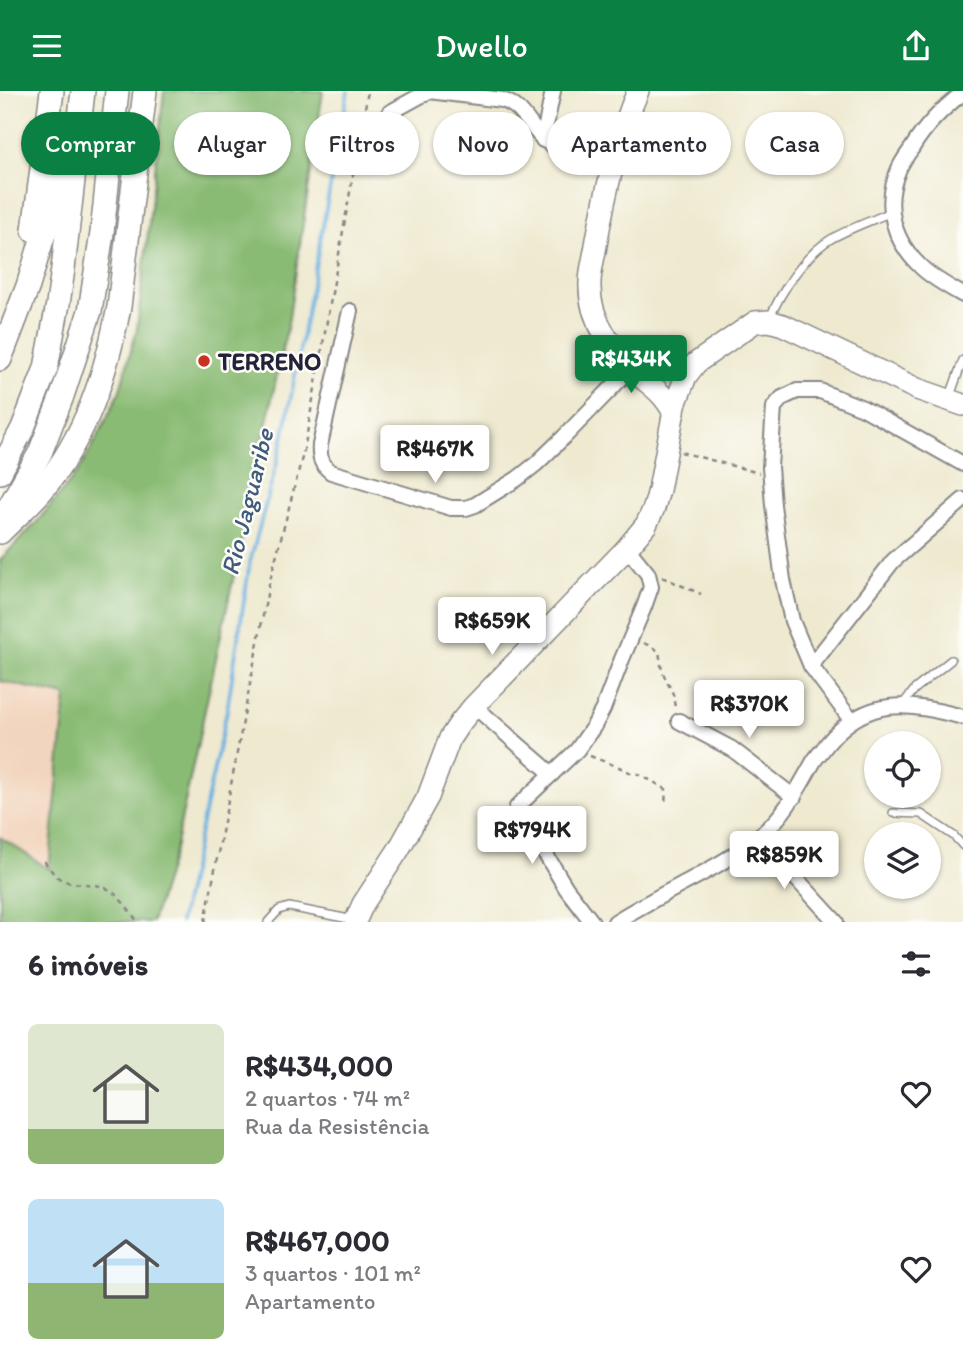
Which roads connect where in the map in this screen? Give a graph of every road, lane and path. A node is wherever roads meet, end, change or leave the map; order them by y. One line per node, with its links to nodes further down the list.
1 (52, 91): 16 (main road)
2 (117, 91): 31 (main road)
3 (145, 91): 32 (main road)
4 (368, 91): 54 (path)
5 (553, 91): 12 (street)
6 (638, 91): 11 (street)
7 (963, 93): 15 (street)
8 (503, 96): 10 (street); 12 (street)
9 (82, 101): 16 (main road); 28 (main road)
10 (391, 112)
11 (630, 112)
12 (543, 139): 13 (street)
13 (547, 141)
14 (611, 175): 22 (street)
15 (891, 212): 17 (street); 19 (lane)
16 (28, 286): 20 (main road)
17 (963, 295)
18 (350, 311): 22 (street)
19 (769, 321): 23 (street); 24 (street)
20 (0, 359)
21 (963, 360): 24 (lane)
22 (630, 362): 23 (street); 25 (street)
23 (682, 384): 25 (street)
24 (956, 403)
25 (674, 413): 26 (street)
26 (668, 448): 29 (path); 33 (street)
27 (963, 464): 29 (street)
28 (0, 472)
29 (771, 476): 38 (street)
30 (963, 500): 38 (street)
31 (0, 524)
32 (0, 532)
33 (627, 548): 34 (street); 39 (street)
34 (648, 573): 35 (path); 36 (street)
35 (701, 594)
36 (632, 637): 43 (path); 44 (street)
37 (951, 660): 40 (lane)
38 (811, 666): 42 (street)
39 (474, 706): 45 (street); 52 (street)
40 (901, 706): 41 (street); 42 (street)
41 (963, 717)
42 (851, 720): 46 (street)
43 (679, 721): 46 (street)
44 (578, 750): 45 (street); 47 (path)
45 (552, 774): 56 (street)
46 (794, 797): 49 (street)
47 (665, 805)
48 (893, 813): 50 (lane)
49 (761, 835): 57 (street); 58 (street)
50 (963, 846)
51 (44, 861): 53 (path)
52 (355, 921): 55 (lane)
53 (138, 922)
54 (205, 922)
55 (268, 922)
56 (592, 922)
57 (615, 922)
58 (836, 922)

